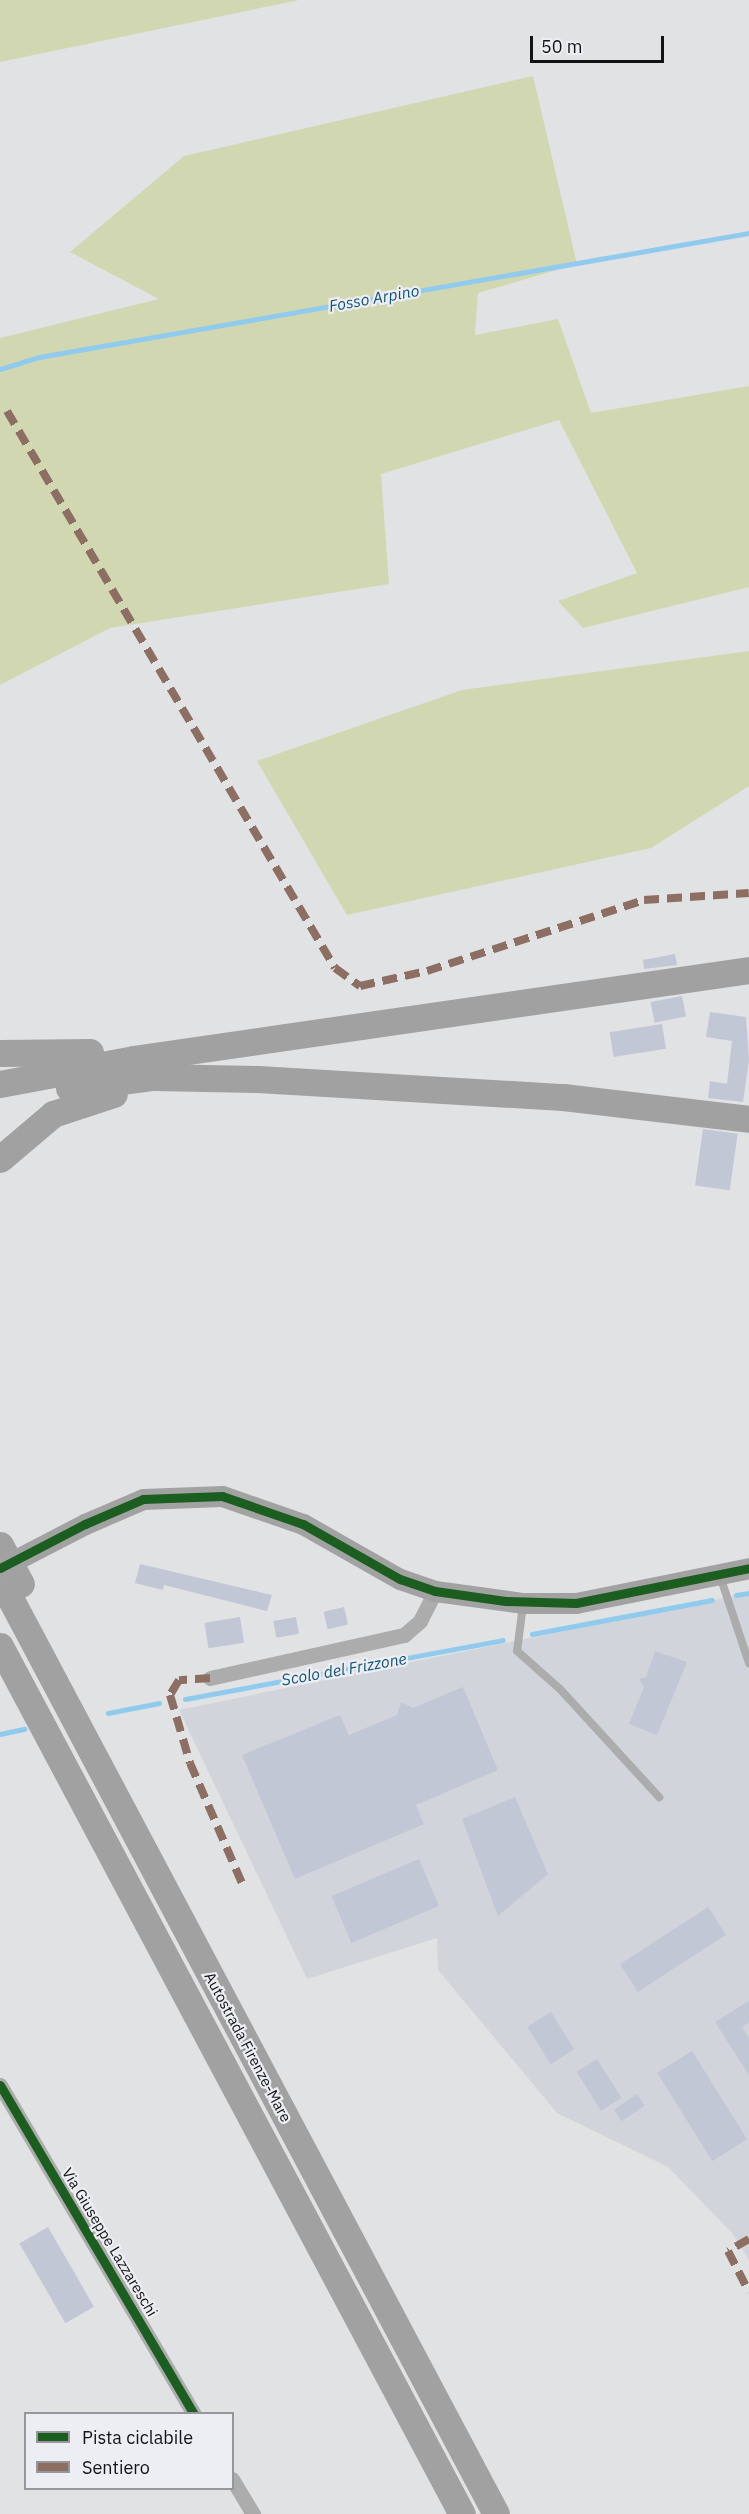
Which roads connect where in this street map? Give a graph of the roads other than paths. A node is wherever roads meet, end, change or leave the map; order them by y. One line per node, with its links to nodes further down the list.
1 (749, 970): 2 (highway)
2 (289, 1038): 3 (highway); 5 (highway)
3 (0, 1053)
4 (258, 1079): 6 (highway); 7 (highway); 8 (highway)
5 (0, 1084)
6 (0, 1099)
7 (749, 1119)
8 (0, 1159)
9 (0, 1545): 20 (highway)
10 (0, 1568): 14 (street, bridge)
11 (749, 1568): 12 (street)
12 (719, 1574): 15 (street); 17 (lane)
13 (0, 1579): 20 (highway, Autostrada Firenze-Mare)
14 (435, 1591): 15 (street); 18 (street)
15 (523, 1603): 19 (lane)
16 (0, 1646): 25 (highway, Autostrada Firenze-Mare)
17 (749, 1663)
18 (210, 1678)
19 (659, 1797)
20 (194, 1945): 26 (highway, Autostrada Firenze-Mare)
21 (0, 2085): 22 (street, Via Giuseppe Lazzareschi)
22 (193, 2412)
23 (234, 2482): 24 (street)
24 (253, 2514)
25 (462, 2514)
26 (496, 2514)

